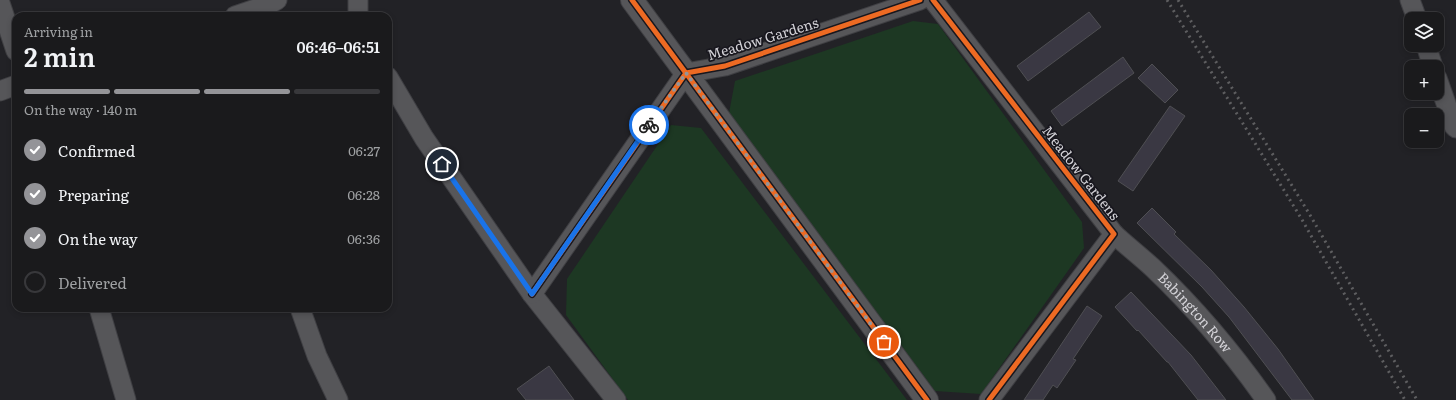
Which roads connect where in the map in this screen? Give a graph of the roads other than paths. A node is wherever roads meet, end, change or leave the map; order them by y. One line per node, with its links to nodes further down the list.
1 (277, 0): 8 (street)
2 (358, 0): 9 (street)
3 (632, 0): 12 (street)
4 (920, 0): 12 (street, Meadow Gardens)
5 (933, 0): 18 (street, Meadow Gardens)
6 (1410, 0): 10 (street)
7 (0, 3): 11 (street)
8 (247, 12)
9 (358, 12)
10 (1414, 12)
11 (12, 39)
12 (686, 73): 19 (street); 25 (street)
13 (392, 84): 19 (street)
14 (12, 86): 15 (street)
15 (0, 91)
16 (1444, 98): 17 (street)
17 (1456, 128)
18 (1114, 234): 26 (street, Meadow Gardens); 27 (street, Babington Row)
19 (532, 294): 24 (street)
20 (100, 312): 22 (street)
21 (302, 312): 23 (street)
22 (126, 400)
23 (338, 400)
24 (616, 400)
25 (927, 400)
26 (989, 400)
27 (1266, 400)

